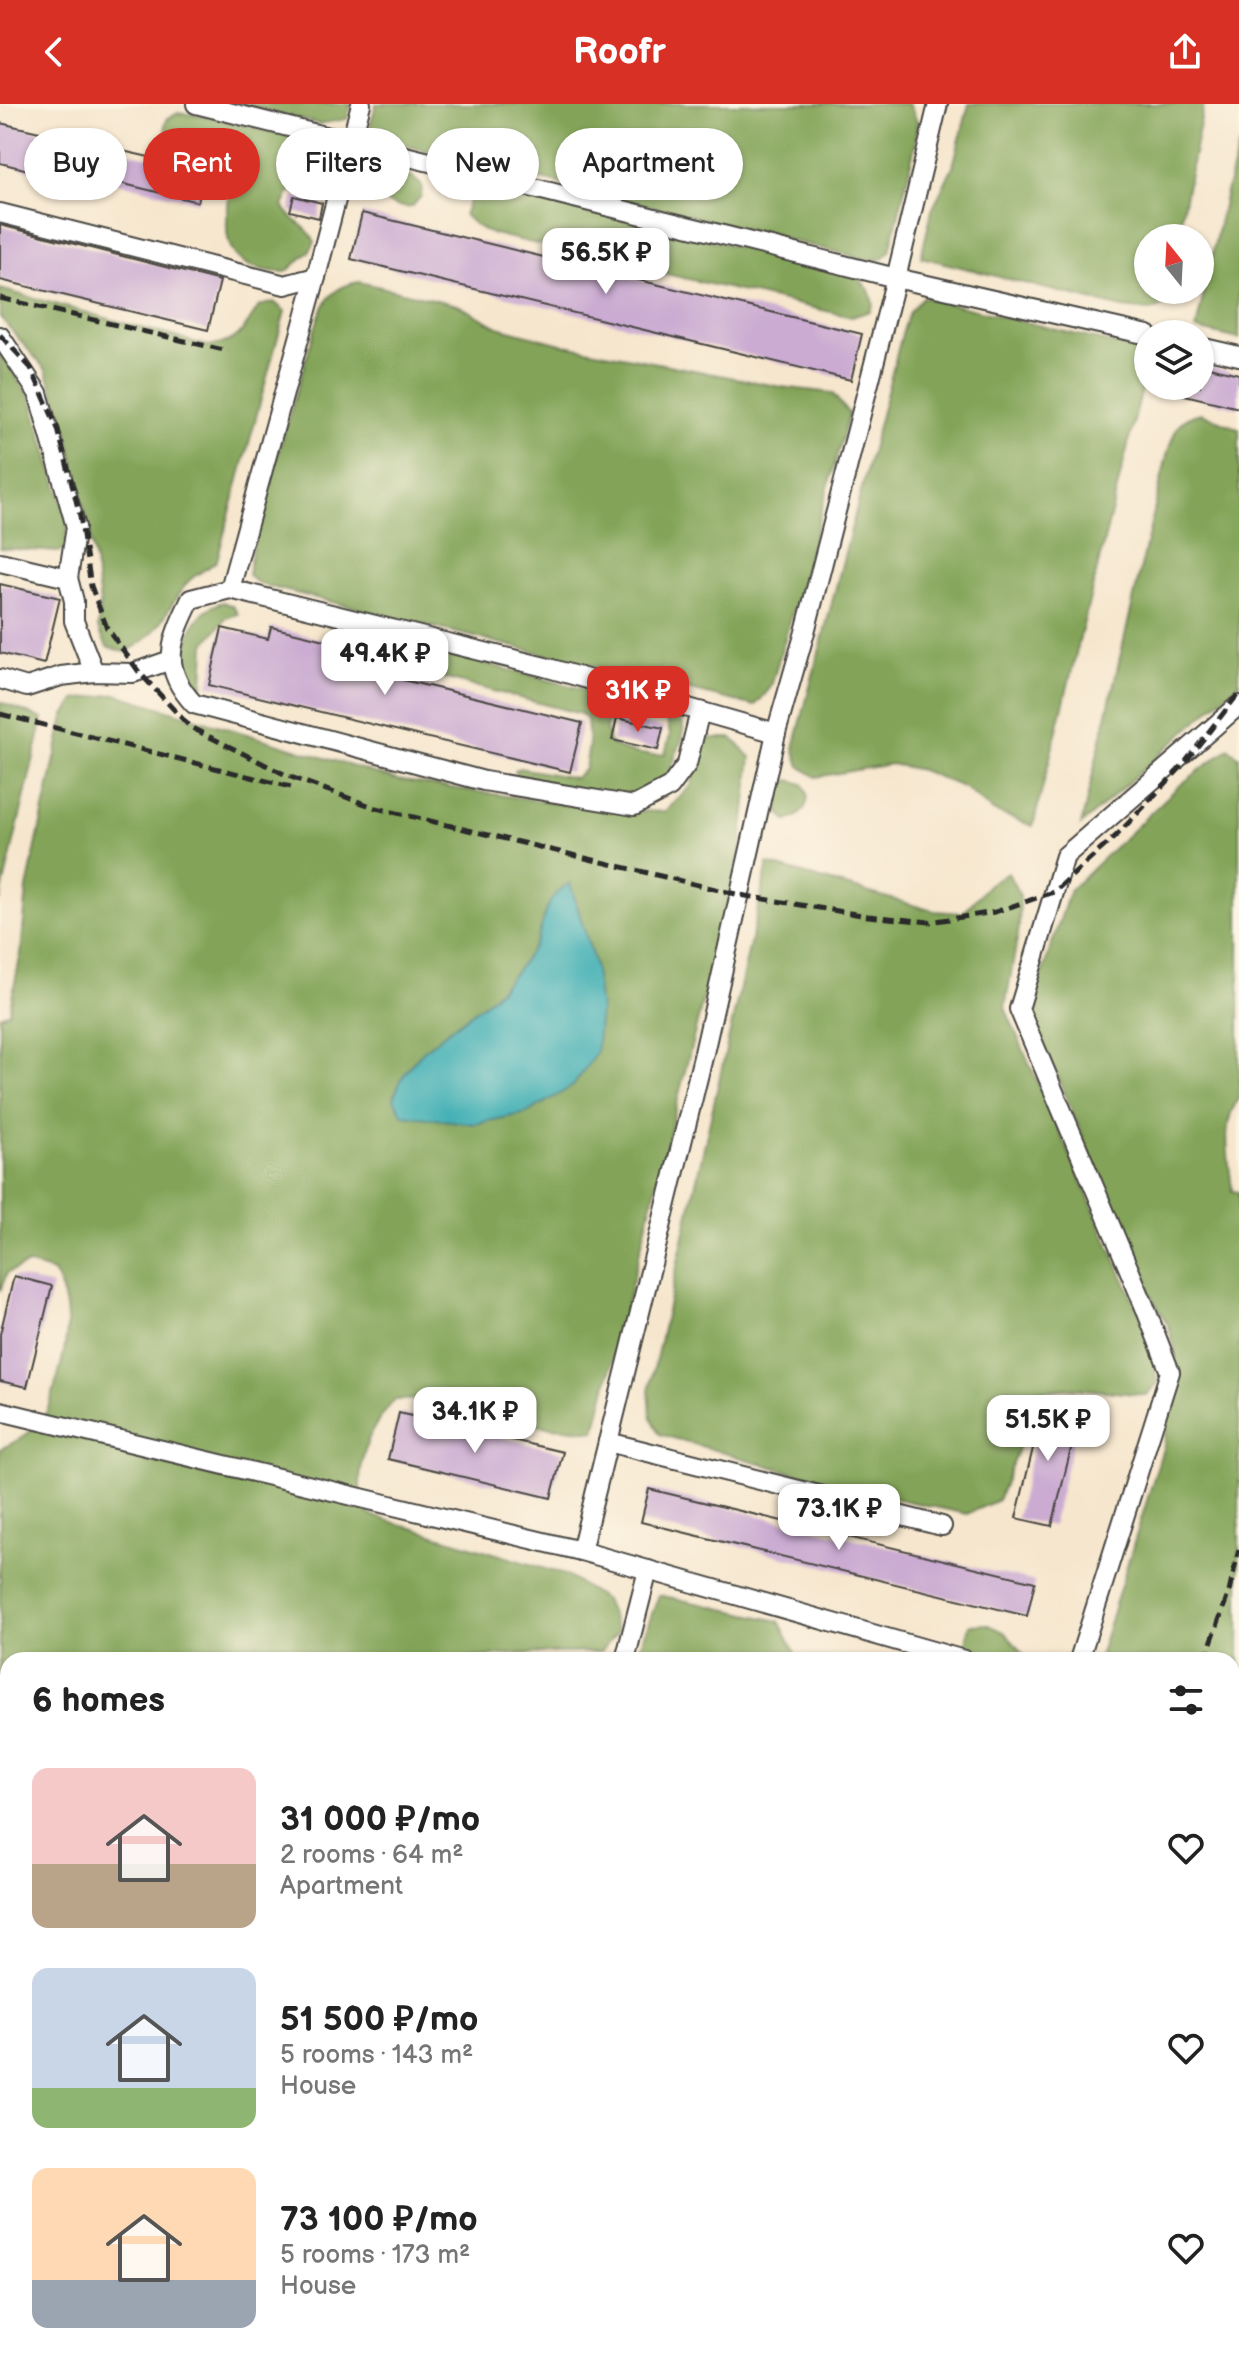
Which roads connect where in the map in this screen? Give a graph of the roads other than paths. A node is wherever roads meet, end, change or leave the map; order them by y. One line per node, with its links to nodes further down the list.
1 (196, 104): 4 (lane)
2 (361, 104): 5 (lane)
3 (938, 104): 10 (lane)
4 (291, 128)
5 (355, 128)
6 (410, 158): 10 (lane)
7 (336, 200): 9 (lane)
8 (0, 213): 9 (lane)
9 (316, 277): 17 (lane)
10 (896, 278): 11 (lane); 23 (lane)
11 (1134, 332)
12 (0, 336): 16 (lane)
13 (1214, 350): 14 (lane)
14 (1239, 356)
15 (0, 562): 16 (lane)
16 (68, 578): 19 (lane)
17 (230, 589): 18 (lane); 22 (lane)
18 (171, 660): 19 (lane); 22 (lane)
19 (94, 672): 20 (lane)
20 (0, 679)
21 (1239, 705): 31 (lane)
22 (700, 711): 23 (lane)
23 (776, 733): 25 (lane)
24 (0, 1411): 27 (lane)
25 (608, 1442): 26 (lane); 27 (lane)
26 (942, 1526)
27 (581, 1551): 28 (lane)
28 (648, 1570): 29 (lane); 30 (lane)
29 (627, 1652)
30 (936, 1652)
31 (1075, 1652)

